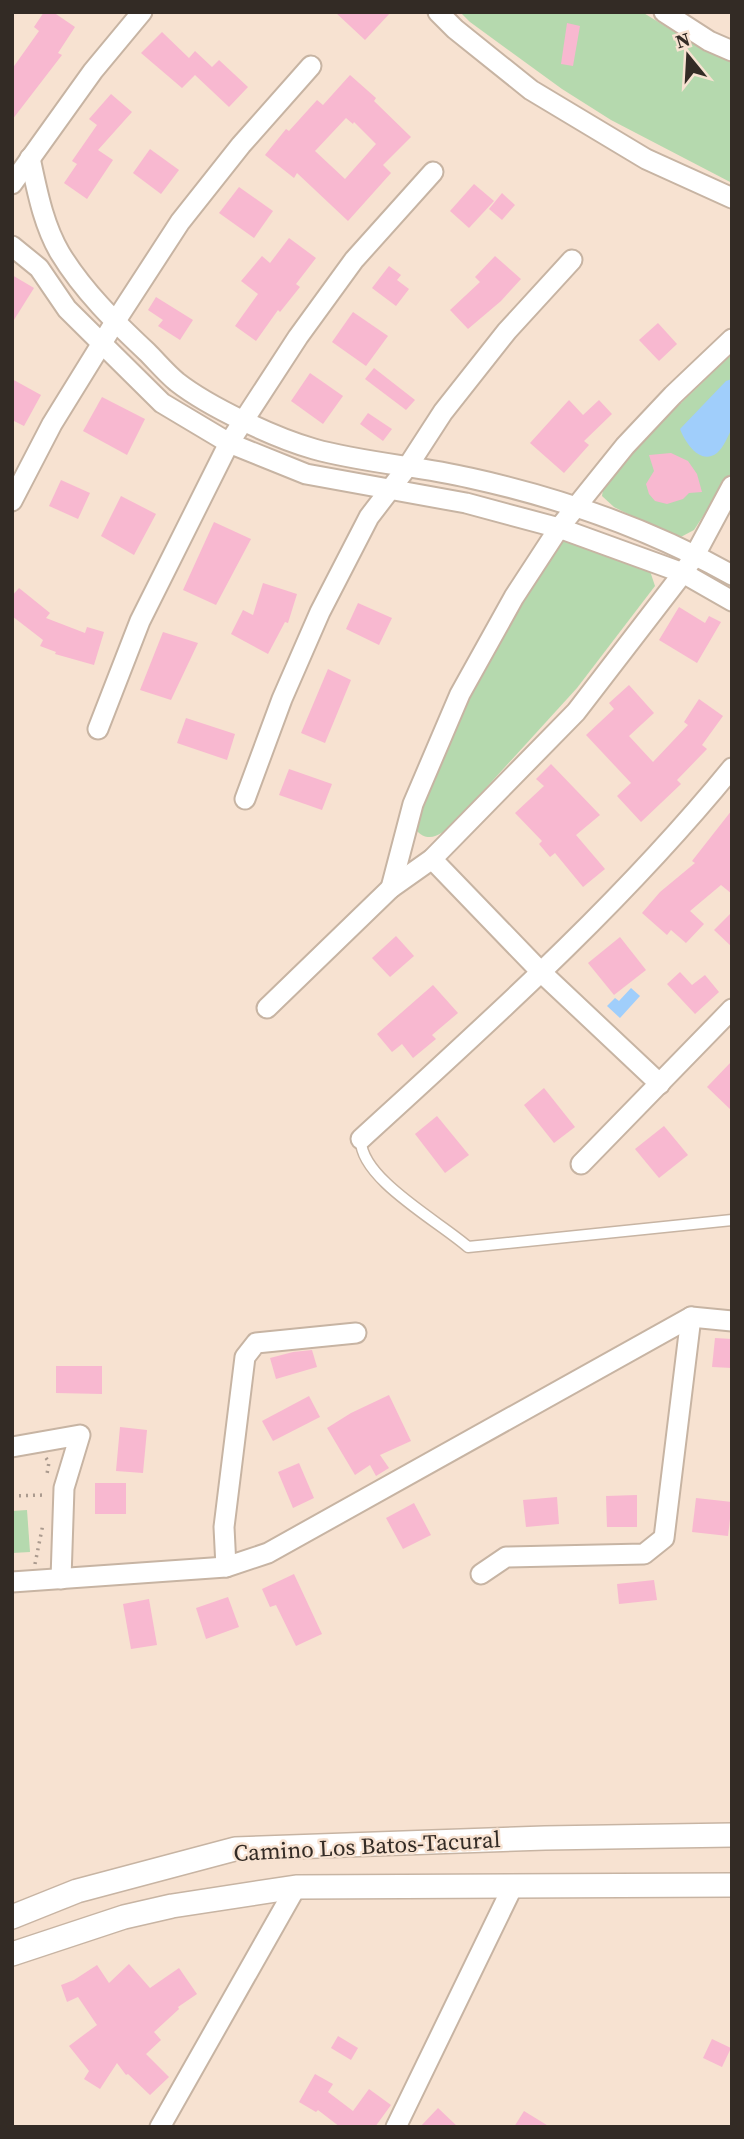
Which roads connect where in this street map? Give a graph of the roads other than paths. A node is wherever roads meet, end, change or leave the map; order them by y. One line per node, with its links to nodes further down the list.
1 (142, 12): 6 (street)
2 (438, 12): 9 (street)
3 (664, 12): 4 (street)
4 (732, 51)
5 (311, 66): 12 (street)
6 (30, 158): 8 (street); 12 (street)
7 (433, 172): 15 (street)
8 (12, 184)
9 (732, 198)
10 (12, 246): 14 (street)
11 (572, 260): 17 (street)
12 (115, 322): 14 (street); 15 (street)
13 (732, 340): 21 (street)
14 (102, 344): 16 (street); 20 (street)
15 (243, 421): 16 (street); 17 (street)
16 (229, 443): 19 (street); 27 (street)
17 (408, 466): 19 (street); 21 (street)
18 (732, 486): 23 (street)
19 (390, 490): 22 (street); 29 (street)
20 (12, 501)
21 (575, 507): 22 (street); 23 (street)
22 (559, 528): 24 (street); 31 (street)
23 (695, 555): 24 (street); 25 (street)
24 (683, 573): 26 (street); 30 (street)
25 (732, 575)
26 (732, 601)
27 (98, 729)
28 (732, 768): 32 (street)
29 (246, 799)
30 (432, 859): 31 (street); 32 (street)
31 (391, 888): 33 (street)
32 (542, 973): 35 (street); 36 (street)
33 (267, 1008)
34 (732, 1009): 35 (street)
35 (660, 1084): 37 (street)
36 (361, 1139): 38 (lane)
37 (580, 1164)
38 (732, 1220)
39 (691, 1317): 40 (street); 43 (street); 44 (street)
40 (732, 1321)
41 (356, 1334): 43 (street)
42 (12, 1447): 45 (street)
43 (226, 1567): 45 (street)
44 (481, 1574)
45 (61, 1579): 46 (street)
46 (12, 1582)
47 (732, 1835): 51 (street, Camino Los Batos-Tacural)
48 (732, 1885): 49 (street, Camino Los Batos-Tacural)
49 (513, 1886): 50 (street, Camino Los Batos-Tacural); 54 (street)
50 (296, 1887): 52 (street, Camino Los Batos-Tacural); 53 (street)
51 (12, 1917)
52 (12, 1954)
53 (160, 2127)
54 (396, 2127)

